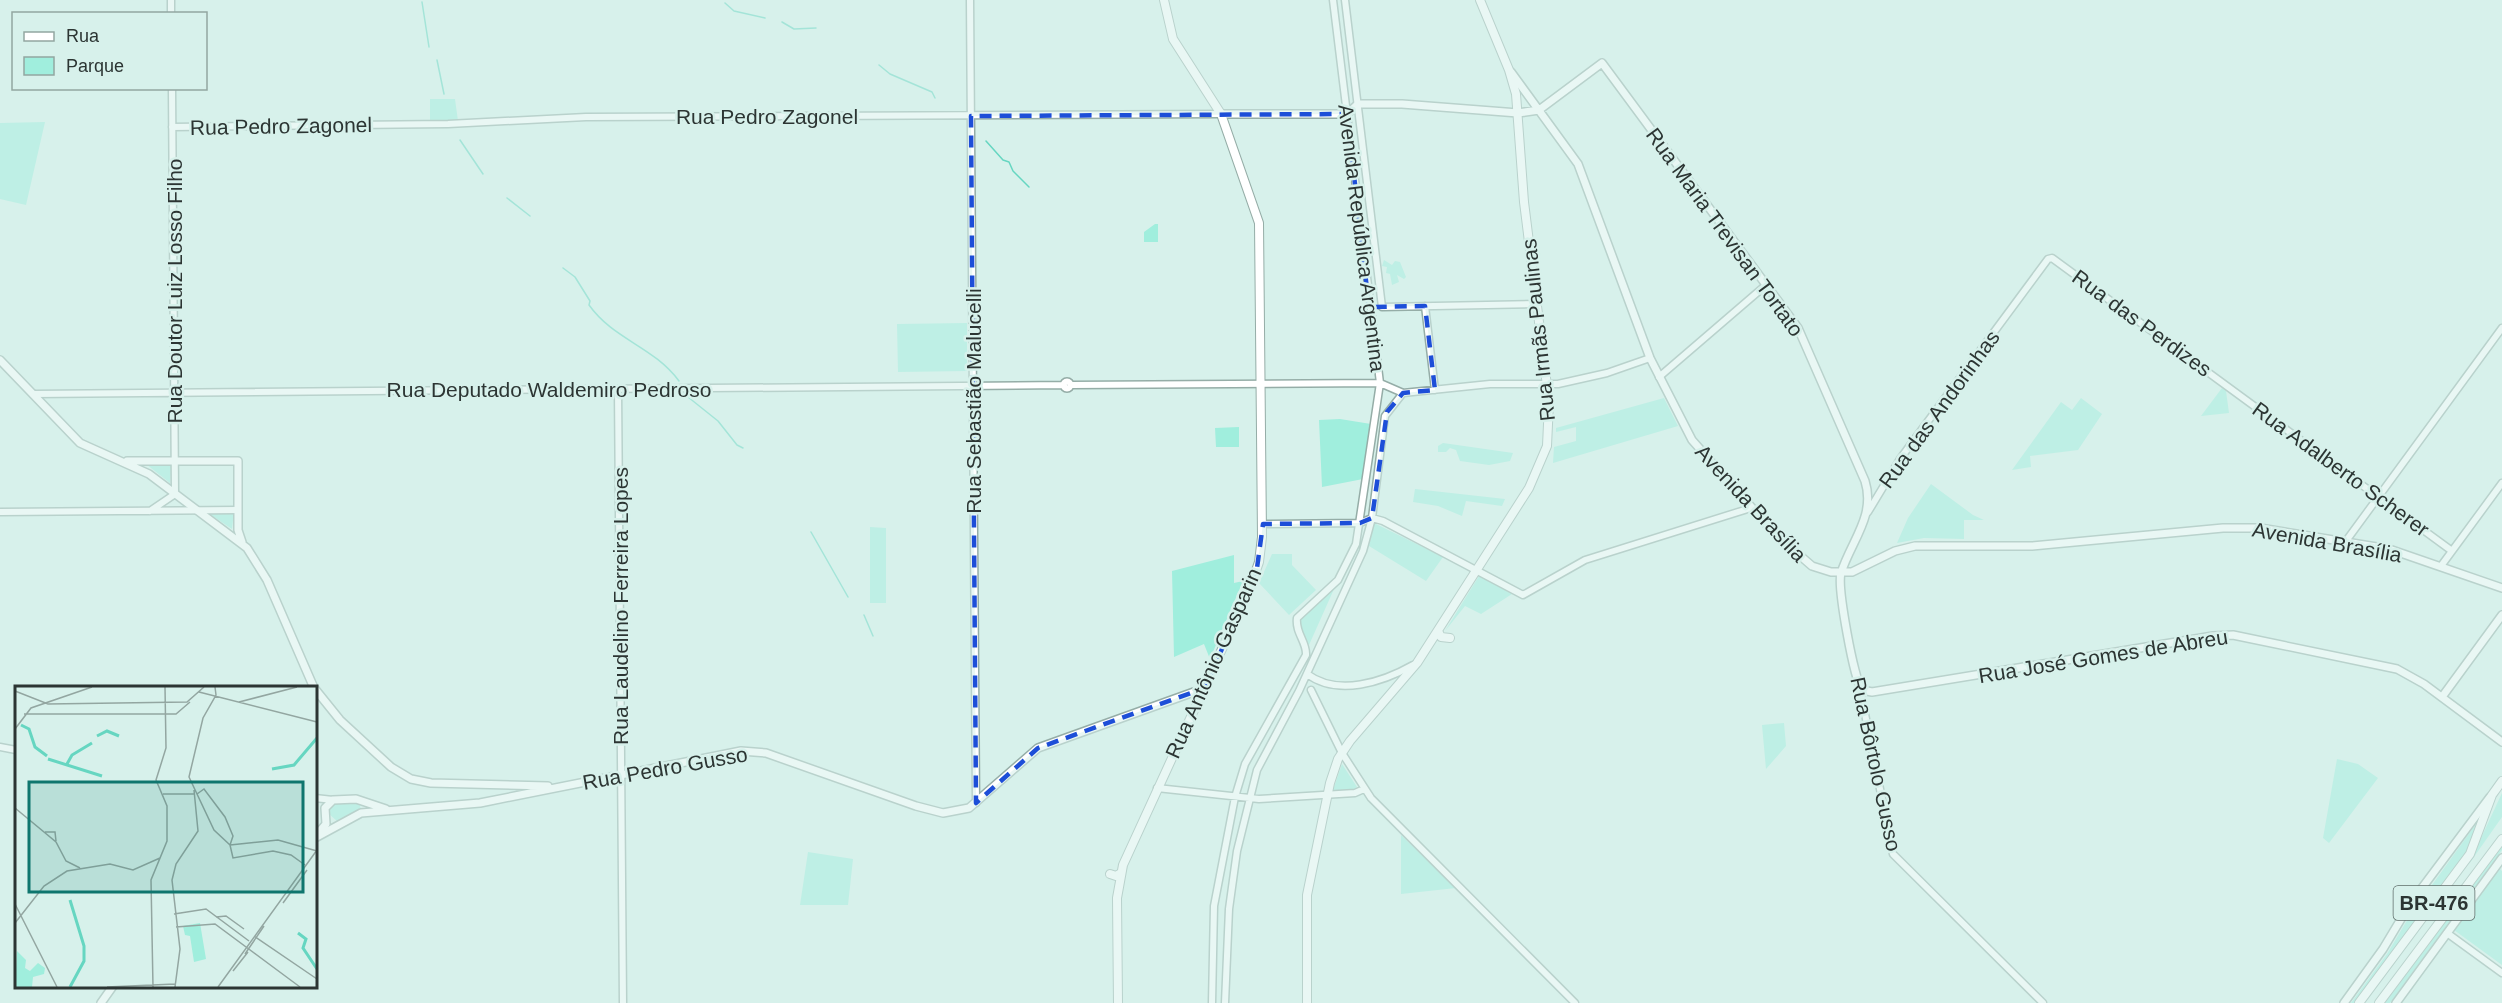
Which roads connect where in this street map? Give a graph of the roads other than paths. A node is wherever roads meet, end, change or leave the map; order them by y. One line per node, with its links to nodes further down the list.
1 (970, 0): 13 (street, Rua Sebastião Malucelli)
2 (1164, 0): 11 (main road, Rua Antônio Gasparin)
3 (1333, 0): 12 (street, Avenida República Argentina)
4 (1345, 0): 8 (street, Avenida República Argentina)
5 (1480, 0): 6 (main road, Avenida Brasília)
6 (1509, 70): 9 (main road, Avenida Brasília); 10 (main road, Rua Irmãs Paulinas)
7 (172, 90): 14 (street, Rua Doutor Luiz Losso Filho)
8 (1358, 104): 10 (main road); 12 (main road); 19 (street, Avenida República Argentina)
9 (1539, 110): 10 (main road); 16 (main road, Rua Maria Trevisan Tortato); 22 (main road, Avenida Brasília)
10 (1518, 113): 17 (main road, Rua Irmãs Paulinas)
11 (1221, 114): 12 (main road, Rua Pedro Zagonel); 13 (street, Rua Pedro Zagonel); 27 (main road, Rua Antônio Gasparin)
12 (1347, 114): 20 (street, Avenida República Argentina)
13 (971, 116): 14 (street, Rua Pedro Zagonel); 28 (street, Rua Sebastião Malucelli)
14 (172, 127): 32 (street, Rua Doutor Luiz Losso Filho)
15 (2055, 258): 29 (street, Rua das Perdizes); 47 (street, Rua das Andorinhas)
16 (1766, 285): 24 (street); 47 (main road, Rua Maria Trevisan Tortato)
17 (1537, 304): 18 (street); 26 (main road, Rua Irmãs Paulinas)
18 (1425, 306): 19 (street); 31 (street)
19 (1382, 307): 20 (street)
20 (1370, 315): 25 (street, Avenida República Argentina)
21 (2502, 328): 41 (street)
22 (1650, 358): 24 (main road, Avenida Brasília); 26 (street)
23 (0, 360): 34 (main road)
24 (1659, 377): 42 (main road, Avenida Brasília)
25 (1380, 383): 27 (street, Rua Deputado Waldemiro Pedroso); 33 (street); 49 (street, Avenida República Argentina)
26 (1547, 383): 31 (street); 57 (main road, Rua Irmãs Paulinas)
27 (1262, 384): 28 (street, Rua Deputado Waldemiro Pedroso); 50 (main road, Rua Antônio Gasparin)
28 (973, 386): 30 (street, Rua Deputado Waldemiro Pedroso); 90 (street, Rua Sebastião Malucelli)
29 (2230, 387): 41 (street, Rua Adalberto Scherer)
30 (618, 389): 32 (street, Rua Deputado Waldemiro Pedroso); 77 (street, Rua Laudelino Ferreira Lopes)
31 (1435, 390): 33 (street)
32 (175, 392): 34 (street, Rua Deputado Waldemiro Pedroso); 37 (street, Rua Doutor Luiz Losso Filho)
33 (1403, 393): 48 (street, Avenida República Argentina)
34 (33, 394): 35 (main road)
35 (117, 459): 36 (main road); 38 (main road)
36 (144, 462): 37 (main road); 38 (main road)
37 (175, 462): 40 (street, Rua Doutor Luiz Losso Filho); 45 (main road)
38 (149, 474): 40 (main road)
39 (2502, 483): 55 (street)
40 (175, 494): 43 (street); 44 (main road)
41 (2378, 496): 53 (street); 55 (street, Rua Adalberto Scherer)
42 (1751, 508): 57 (street); 58 (main road, Avenida Brasília)
43 (150, 510): 44 (street); 46 (street)
44 (197, 510): 45 (street); 52 (main road)
45 (238, 510): 51 (main road)
46 (0, 512)
47 (1868, 512): 58 (main road, Rua das Andorinhas)
48 (1371, 518): 49 (street); 57 (street); 64 (street, Avenida República Argentina)
49 (1360, 523): 50 (street); 84 (street, Avenida República Argentina)
50 (1263, 524): 67 (main road, Rua Antônio Gasparin)
51 (238, 530): 52 (main road); 54 (main road)
52 (226, 531): 54 (main road)
53 (2346, 541): 56 (main road, Avenida Brasília); 58 (main road, Avenida Brasília)
54 (243, 544): 66 (main road)
55 (2452, 551): 56 (street)
56 (2441, 566): 59 (main road, Avenida Brasília)
57 (1476, 570): 61 (main road, Rua Irmãs Paulinas)
58 (1841, 573): 68 (main road, Rua Bôrtolo Gusso)
59 (2500, 588)
60 (2502, 615): 72 (main road)
61 (1438, 631): 62 (main road); 63 (main road, Rua Irmãs Paulinas)
62 (1450, 638)
63 (1417, 663): 65 (street); 76 (main road, Rua Irmãs Paulinas)
64 (1307, 674): 65 (street); 71 (street, Avenida República Argentina)
65 (1320, 684): 70 (street)
66 (314, 686)
67 (1205, 688): 80 (main road, Rua Antônio Gasparin); 90 (main road)
68 (1860, 689): 72 (main road, Rua José Gomes de Abreu); 111 (street, Rua Bôrtolo Gusso)
69 (316, 690): 79 (main road)
70 (1311, 690): 71 (street); 76 (street)
71 (1299, 691): 85 (street, Avenida República Argentina)
72 (2442, 697): 73 (main road, Rua José Gomes de Abreu)
73 (2502, 742)
74 (0, 747): 75 (street)
75 (15, 750)
76 (1342, 753): 81 (street); 82 (main road)
77 (620, 774): 79 (main road, Rua Pedro Gusso); 90 (main road, Rua Pedro Gusso); 105 (street, Rua Laudelino Ferreira Lopes)
78 (2502, 781): 83 (main road, BR-476)
79 (559, 787): 91 (main road, Rua Pedro Gusso)
80 (1158, 788): 84 (street); 99 (main road, Rua Antônio Gasparin)
81 (1364, 789): 82 (street); 110 (street)
82 (1328, 794): 85 (street); 109 (main road)
83 (2492, 795): 112 (main road); 113 (main road, BR-476)
84 (1235, 797): 85 (street); 107 (street)
85 (1249, 798): 108 (street, Avenida República Argentina)
86 (316, 800): 87 (street)
87 (333, 800): 89 (main road, Rua Pedro Gusso); 93 (main road, Rua Pedro Gusso)
88 (316, 802): 93 (street)
89 (366, 803): 91 (main road, Rua Pedro Gusso); 92 (main road)
90 (976, 803)
91 (389, 810): 92 (main road, Rua Pedro Gusso)
92 (365, 813): 94 (main road, Rua Pedro Gusso)
93 (325, 815): 94 (main road); 95 (main road, Rua Pedro Gusso)
94 (335, 826): 96 (main road, Rua Pedro Gusso)
95 (316, 836)
96 (316, 836)
97 (2502, 839): 114 (main road, BR-476)
98 (2502, 859): 101 (main road)
99 (1121, 873): 100 (main road); 106 (main road, Rua Antônio Gasparin)
100 (1110, 874)
101 (2447, 933): 102 (street); 115 (main road)
102 (2502, 973)
103 (112, 988): 104 (main road)
104 (101, 1003)
105 (623, 1003)
106 (1118, 1003)
107 (1212, 1003)
108 (1225, 1003)
109 (1307, 1003)
110 (1575, 1003)
111 (2043, 1003)
112 (2344, 1003)
113 (2359, 1003)
114 (2379, 1003)
115 (2396, 1003)

